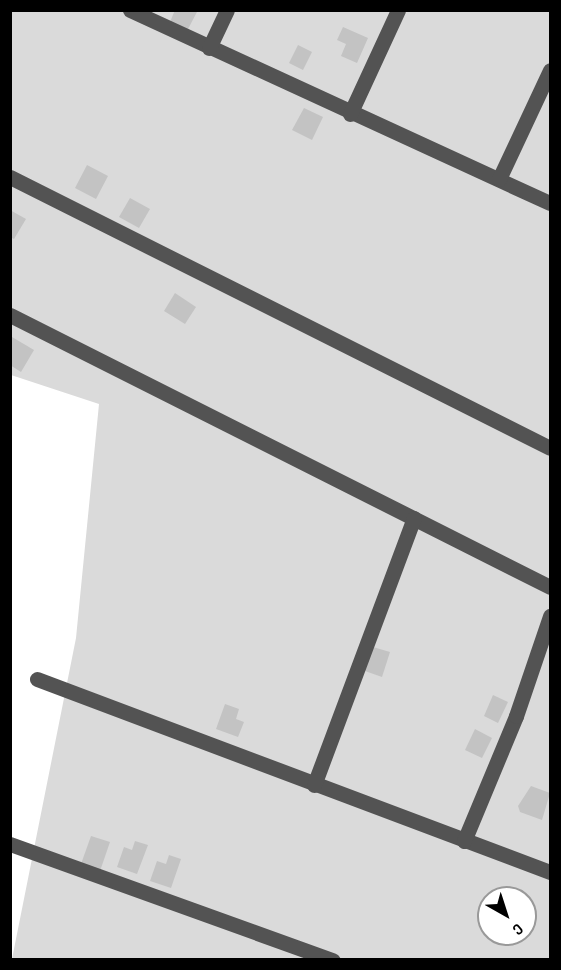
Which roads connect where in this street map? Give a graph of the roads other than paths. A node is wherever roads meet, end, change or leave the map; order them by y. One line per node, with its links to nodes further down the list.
1 (130, 10): 4 (street)
2 (227, 10): 4 (street)
3 (398, 10): 6 (street)
4 (209, 48): 6 (street)
5 (550, 70): 8 (street)
6 (350, 114): 8 (street)
7 (10, 177): 11 (street)
8 (499, 179): 9 (street)
9 (550, 203)
10 (10, 315): 12 (street)
11 (550, 448)
12 (414, 518): 13 (street); 16 (street)
13 (550, 586)
14 (550, 616): 17 (street)
15 (37, 679): 16 (street)
16 (315, 785): 17 (street)
17 (465, 841): 19 (street)
18 (10, 844): 20 (street)
19 (550, 872)
20 (333, 960)

